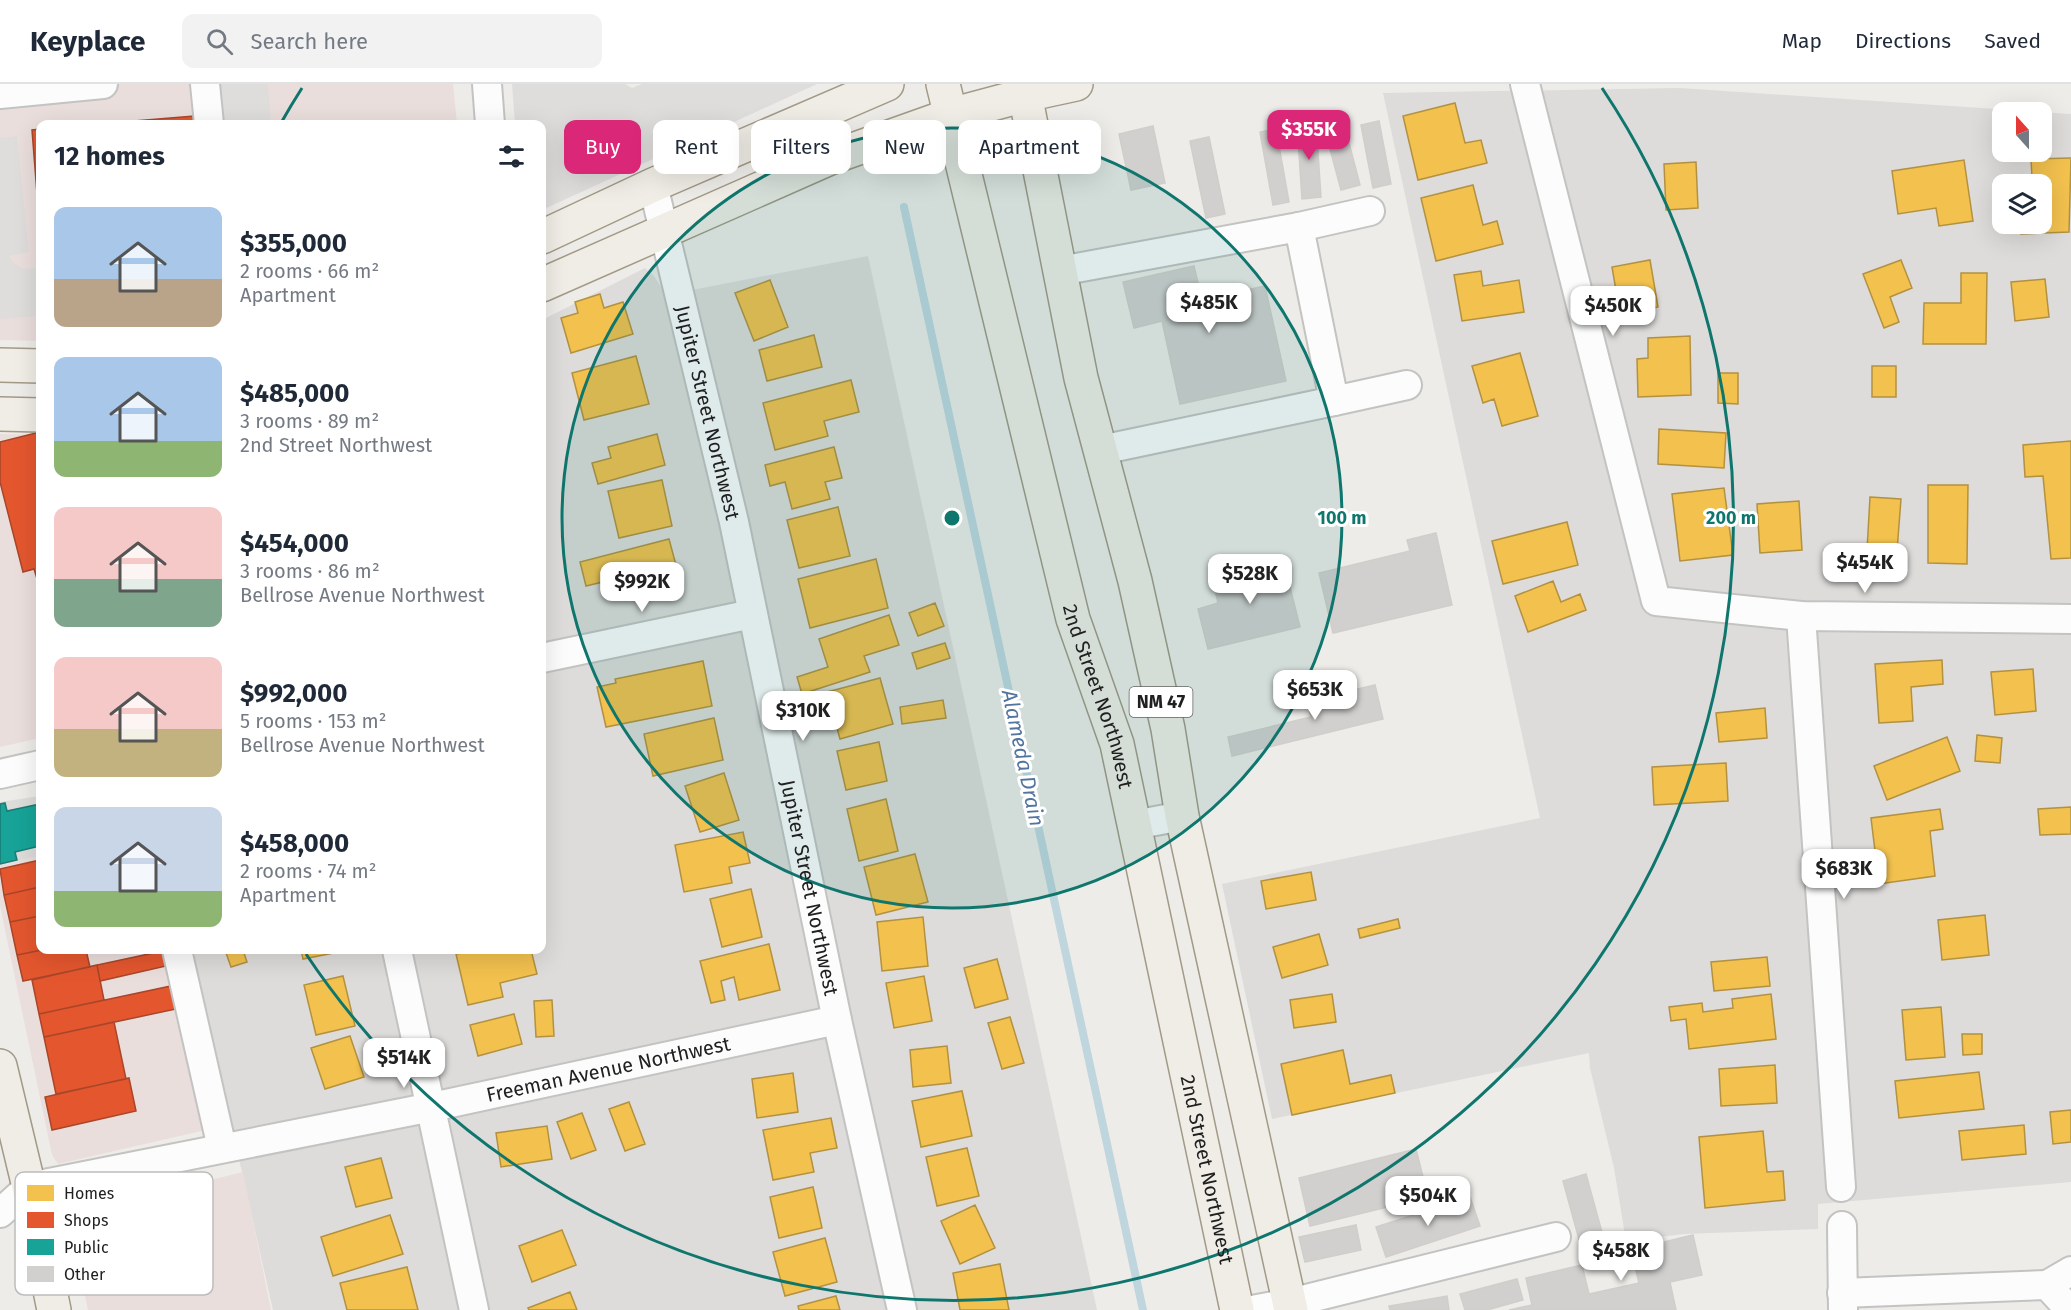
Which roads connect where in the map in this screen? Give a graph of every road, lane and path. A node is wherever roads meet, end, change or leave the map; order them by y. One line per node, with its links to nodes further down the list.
1 (103, 84): 8 (street)
2 (205, 84): 10 (street)
3 (487, 84): 11 (street)
4 (887, 84): 12 (main road)
5 (1076, 84): 7 (main road)
6 (1525, 84): 27 (street)
7 (1024, 89): 9 (main road); 17 (main road, NM 47)
8 (0, 94)
9 (947, 99): 15 (main road); 33 (main road, 2nd Street Northwest / NM 47)
10 (209, 120)
11 (490, 120)
12 (653, 185): 15 (street, Jupiter Street Northwest); 16 (main road)
13 (1370, 211): 14 (street)
14 (1299, 227): 17 (street); 22 (street)
15 (665, 232): 18 (main road); 26 (street, Jupiter Street Northwest)
16 (546, 235)
17 (1060, 271): 25 (main road, NM 47)
18 (546, 283)
19 (0, 365): 20 (main road)
20 (36, 366)
21 (1407, 385): 22 (street)
22 (1334, 401): 25 (street)
23 (0, 414): 24 (main road)
24 (36, 415)
25 (1101, 450): 32 (main road, NM 47)
26 (752, 614): 29 (street); 36 (street, Jupiter Street Northwest)
27 (1800, 616): 28 (street); 42 (street)
28 (2071, 619)
29 (546, 657)
30 (36, 766): 31 (street)
31 (0, 774)
32 (1182, 816): 33 (street); 51 (main road, NM 47)
33 (1134, 825): 55 (main road, 2nd Street Northwest / NM 47)
34 (178, 954): 39 (street)
35 (398, 954): 38 (street)
36 (837, 1020): 38 (street, Freeman Avenue Northwest); 54 (street, Jupiter Street Northwest)
37 (0, 1066): 40 (main road)
38 (432, 1107): 39 (street, Freeman Avenue Northwest); 53 (street)
39 (222, 1148): 41 (street, Freeman Avenue Northwest)
40 (25, 1172)
41 (103, 1172)
42 (1841, 1187)
43 (15, 1200): 44 (street)
44 (0, 1213)
45 (1842, 1226): 50 (street)
46 (1556, 1237): 51 (street)
47 (2071, 1271): 48 (street)
48 (2047, 1285): 50 (street); 57 (street)
49 (51, 1295): 52 (main road)
50 (1843, 1302)
51 (1290, 1306): 56 (street)
52 (54, 1310)
53 (474, 1310)
54 (902, 1310)
55 (1237, 1310)
56 (1251, 1310)
57 (2070, 1310)

